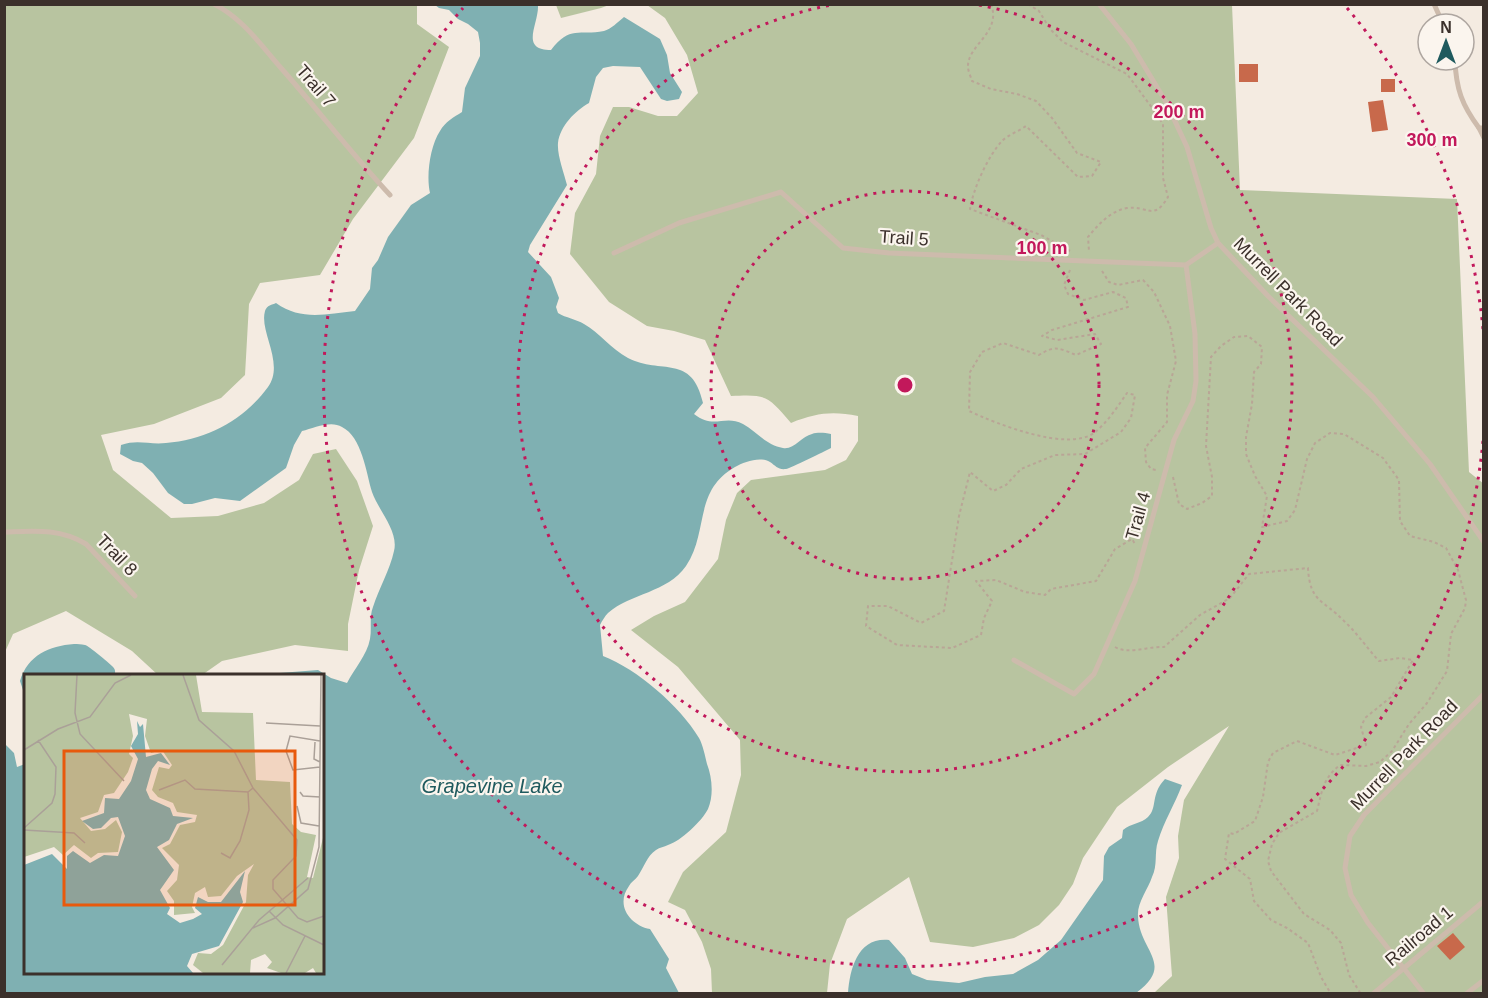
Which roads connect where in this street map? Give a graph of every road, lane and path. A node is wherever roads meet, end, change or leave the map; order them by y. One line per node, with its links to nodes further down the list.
1 (214, 4): 8 (lane, Trail 7)
2 (991, 4): 11 (path)
3 (1028, 4): 12 (path)
4 (1099, 4): 9 (lane, Murrell Park Road)
5 (1455, 72): 6 (lane)
6 (1481, 128): 7 (lane)
7 (1484, 138)
8 (390, 195)
9 (1218, 243): 13 (lane); 16 (lane, Murrell Park Road)
10 (614, 253): 11 (lane, Trail 5)
11 (1071, 261): 12 (lane, Trail 5); 17 (path)
12 (1097, 262): 13 (lane, Trail 5); 14 (path)
13 (1186, 265): 14 (lane, Trail 4)
14 (1166, 471): 17 (lane, Trail 4); 26 (path)
15 (4, 532): 18 (lane, Trail 8)
16 (1484, 542)
17 (1142, 557): 20 (lane, Trail 4)
18 (135, 596)
19 (1111, 644): 25 (path)
20 (1014, 660)
21 (1484, 694): 23 (lane, Murrell Park Road)
22 (1482, 904): 23 (lane, Railroad 1)
23 (1403, 969): 27 (lane, Railroad 1); 28 (lane, Murrell Park Road)
24 (1484, 980): 29 (lane)
25 (1331, 993)
26 (1361, 993)
27 (1373, 993)
28 (1424, 993)
29 (1466, 993)

